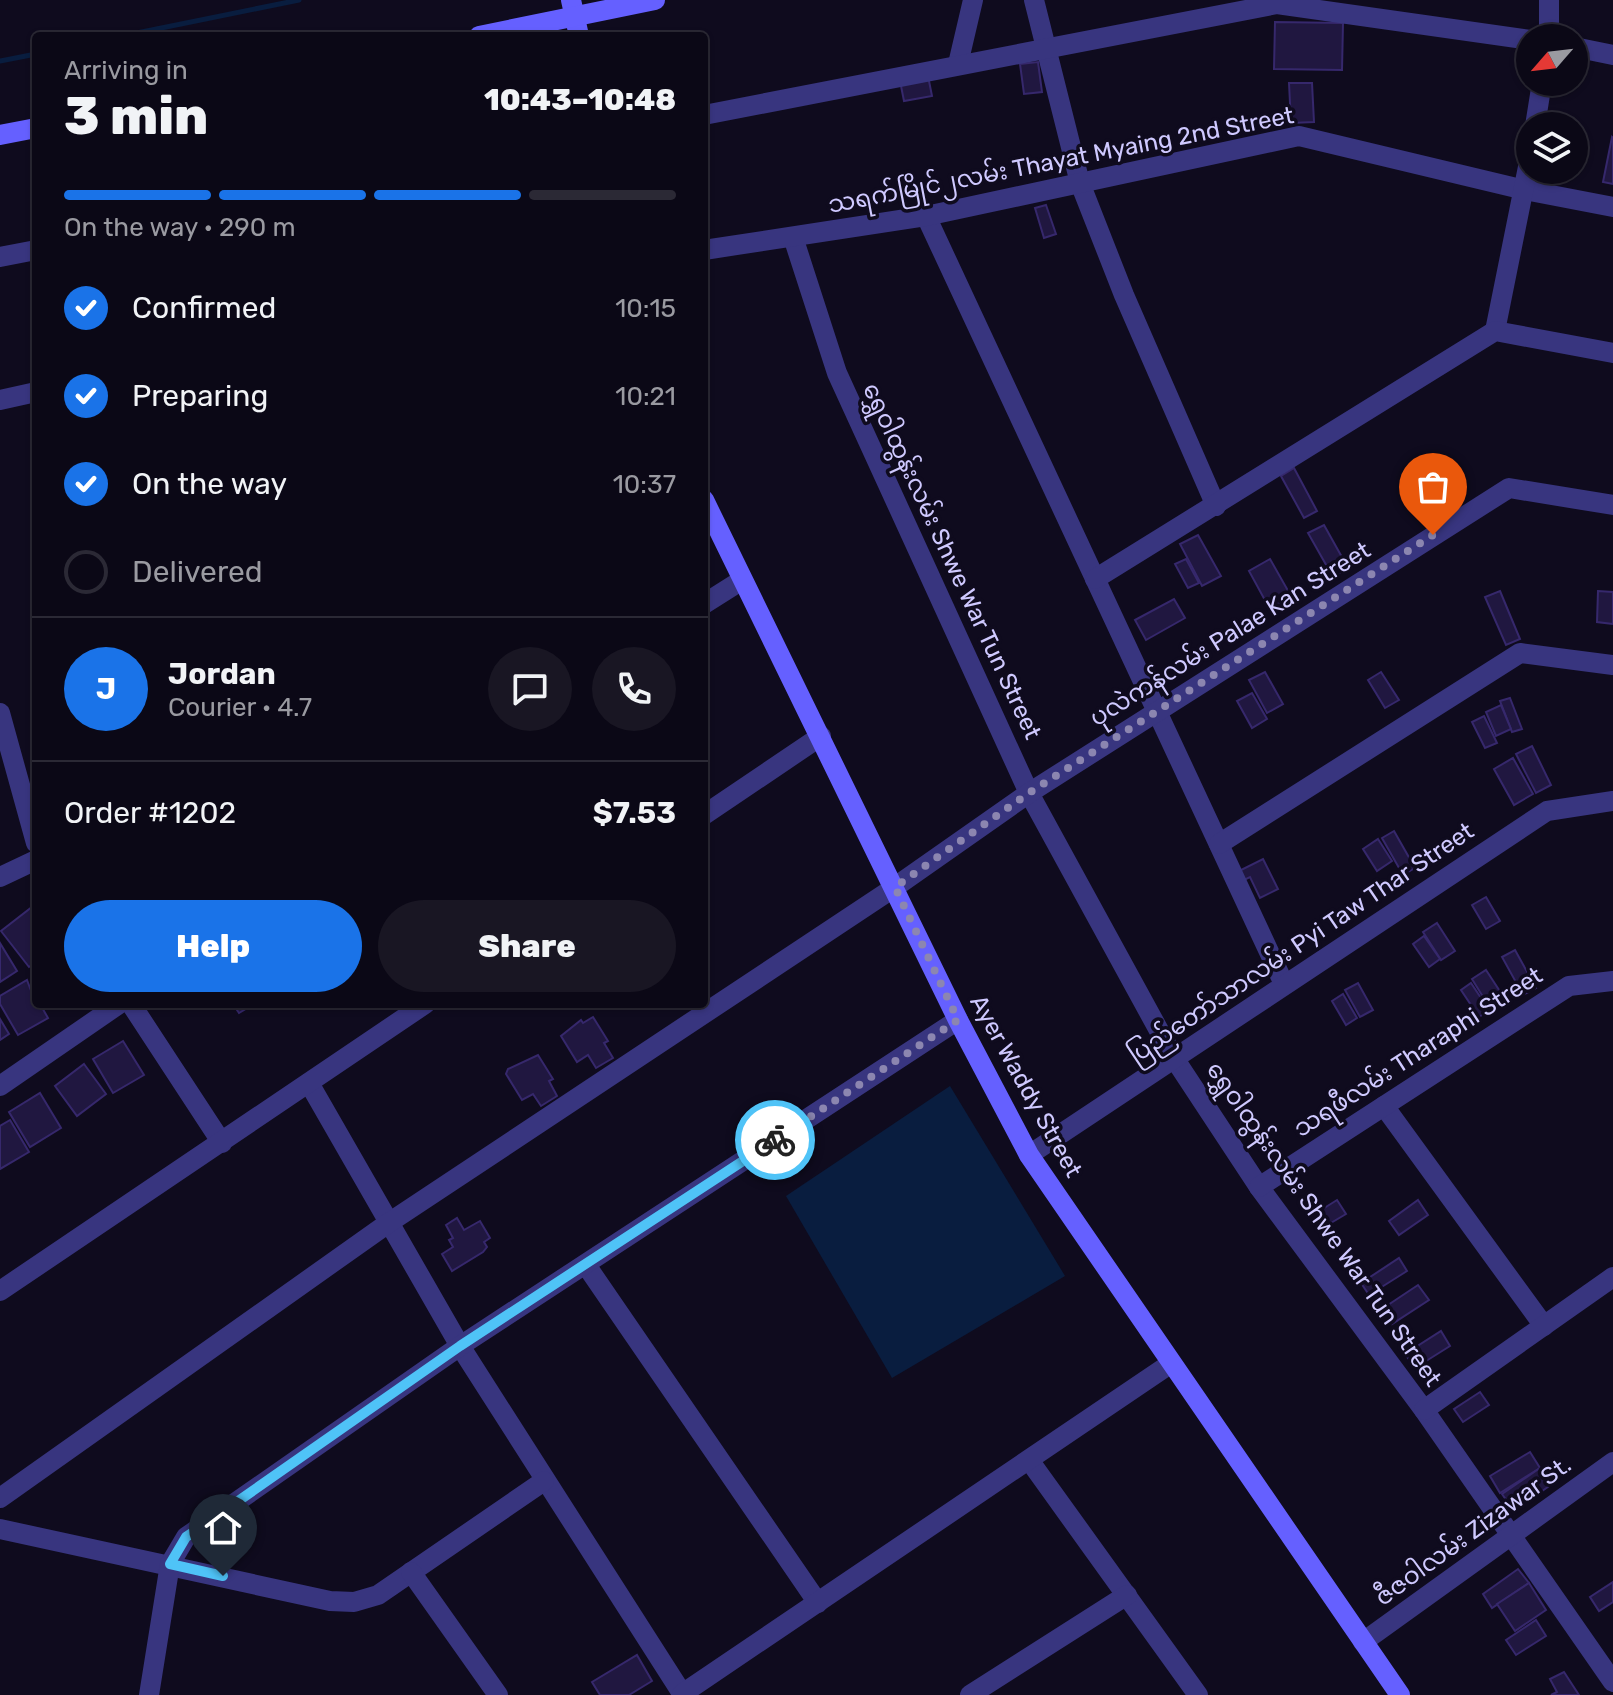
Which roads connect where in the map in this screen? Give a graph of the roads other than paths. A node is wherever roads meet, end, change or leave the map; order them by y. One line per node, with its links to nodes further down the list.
1 (655, 0): 5 (street)
2 (973, 0): 12 (street)
3 (1034, 0): 9 (street)
4 (1549, 0): 6 (street)
5 (575, 17): 7 (street)
6 (1549, 24)
7 (499, 32)
8 (1516, 38): 9 (street)
9 (1046, 46): 12 (street); 16 (street)
10 (1588, 50): 11 (street)
11 (1613, 55)
12 (958, 64): 13 (street)
13 (708, 114)
14 (32, 129): 15 (street)
15 (0, 135)
16 (1080, 183): 18 (street, သရက်မြိုင်၂လမ်း Thayat Myaing 2nd Street); 20 (street, သရက်မြိုင်၂လမ်း Thayat Myaing 2nd Street); 30 (street)
17 (1526, 184): 18 (street)
18 (1525, 190): 19 (street, သရက်မြိုင်၂လမ်း Thayat Myaing 2nd Street); 25 (street)
19 (1613, 207)
20 (926, 216): 21 (street, သရက်မြိုင်၂လမ်း Thayat Myaing 2nd Street); 32 (street)
21 (793, 237): 22 (street, သရက်မြိုင်၂လမ်း Thayat Myaing 2nd Street); 39 (street, ရွှေဝါထွန်းလမ်း Shwe War Tun Street)
22 (708, 249)
23 (32, 251): 24 (street)
24 (0, 257)
25 (1495, 331): 26 (street); 30 (street)
26 (1613, 353)
27 (32, 393): 28 (street)
28 (0, 400)
29 (1613, 505): 36 (street, ပုလဲကန်လမ်း Palae Kan Street)
30 (1216, 506): 32 (street)
31 (708, 508): 33 (street, Ayer Waddy Street)
32 (1095, 579): 36 (street)
33 (742, 580): 34 (street); 38 (street, Ayer Waddy Street)
34 (708, 601)
35 (1613, 665): 43 (street)
36 (1157, 711): 39 (street, ပုလဲကန်လမ်း Palae Kan Street); 43 (street)
37 (0, 713): 42 (street)
38 (821, 736): 41 (street); 46 (street, Ayer Waddy Street)
39 (1029, 793): 46 (street, ပုလဲကန်လမ်း Palae Kan Street); 53 (street, ရွှေဝါထွန်းလမ်း Shwe War Tun Street)
40 (1613, 801): 48 (street, ပြည်တော်သာလမ်း Pyi Taw Thar Street)
41 (708, 812)
42 (32, 829)
43 (1219, 844): 48 (street)
44 (32, 862): 45 (street)
45 (0, 877)
46 (895, 887): 52 (street, Ayer Waddy Street); 60 (street, ပုလဲကန်လမ်း Palae Kan Street)
47 (1613, 981): 56 (street, သရဖီလမ်း Tharaphi Street)
48 (1284, 984): 53 (street, ပြည်တော်သာလမ်း Pyi Taw Thar Street)
49 (113, 1008): 55 (street)
50 (134, 1008): 57 (street)
51 (417, 1008): 54 (street)
52 (958, 1020): 58 (street, Ayer Waddy Street); 61 (street)
53 (1174, 1058): 58 (street, ပြည်တော်သာလမ်း Pyi Taw Thar Street); 59 (street, ရွှေဝါထွန်းလမ်း Shwe War Tun Street)
54 (309, 1083): 57 (street); 60 (street)
55 (0, 1086)
56 (1384, 1106): 59 (street, သရဖီလမ်း Tharaphi Street); 64 (street)
57 (222, 1143): 63 (street)
58 (1029, 1155): 66 (street, Ayer Waddy Street)
59 (1259, 1187): 67 (street, ရွှေဝါထွန်းလမ်း Shwe War Tun Street)
60 (387, 1224): 65 (street); 71 (street, ပုလဲကန်လမ်း Palae Kan Street)
61 (586, 1265): 65 (street); 77 (street)
62 (1613, 1277): 64 (street)
63 (0, 1291)
64 (1544, 1326): 67 (street)
65 (460, 1346): 70 (street); 74 (street)
66 (1170, 1364): 68 (street); 78 (street, Ayer Waddy Street)
67 (1424, 1410): 73 (street, ရွှေဝါထွန်းလမ်း Shwe War Tun Street)
68 (1029, 1460): 76 (street); 77 (street)
69 (1613, 1462): 73 (street, ဇီဇဝါလမ်း Zizawar St.)
70 (544, 1481): 75 (street); 80 (street)
71 (0, 1498)
72 (0, 1529): 74 (street)
73 (1511, 1535): 78 (street, ဇီဇဝါလမ်း Zizawar St.); 79 (street, ရွှေဝါထွန်းလမ်း Shwe War Tun Street)
74 (170, 1564): 75 (street); 81 (street)
75 (411, 1572): 82 (street)
76 (1127, 1595): 83 (street); 84 (street)
77 (818, 1603): 80 (street)
78 (1363, 1642): 85 (street, Ayer Waddy Street)
79 (1609, 1669)
80 (683, 1694)
81 (149, 1695)
82 (498, 1695)
83 (970, 1695)
84 (1198, 1695)
85 (1400, 1695)

